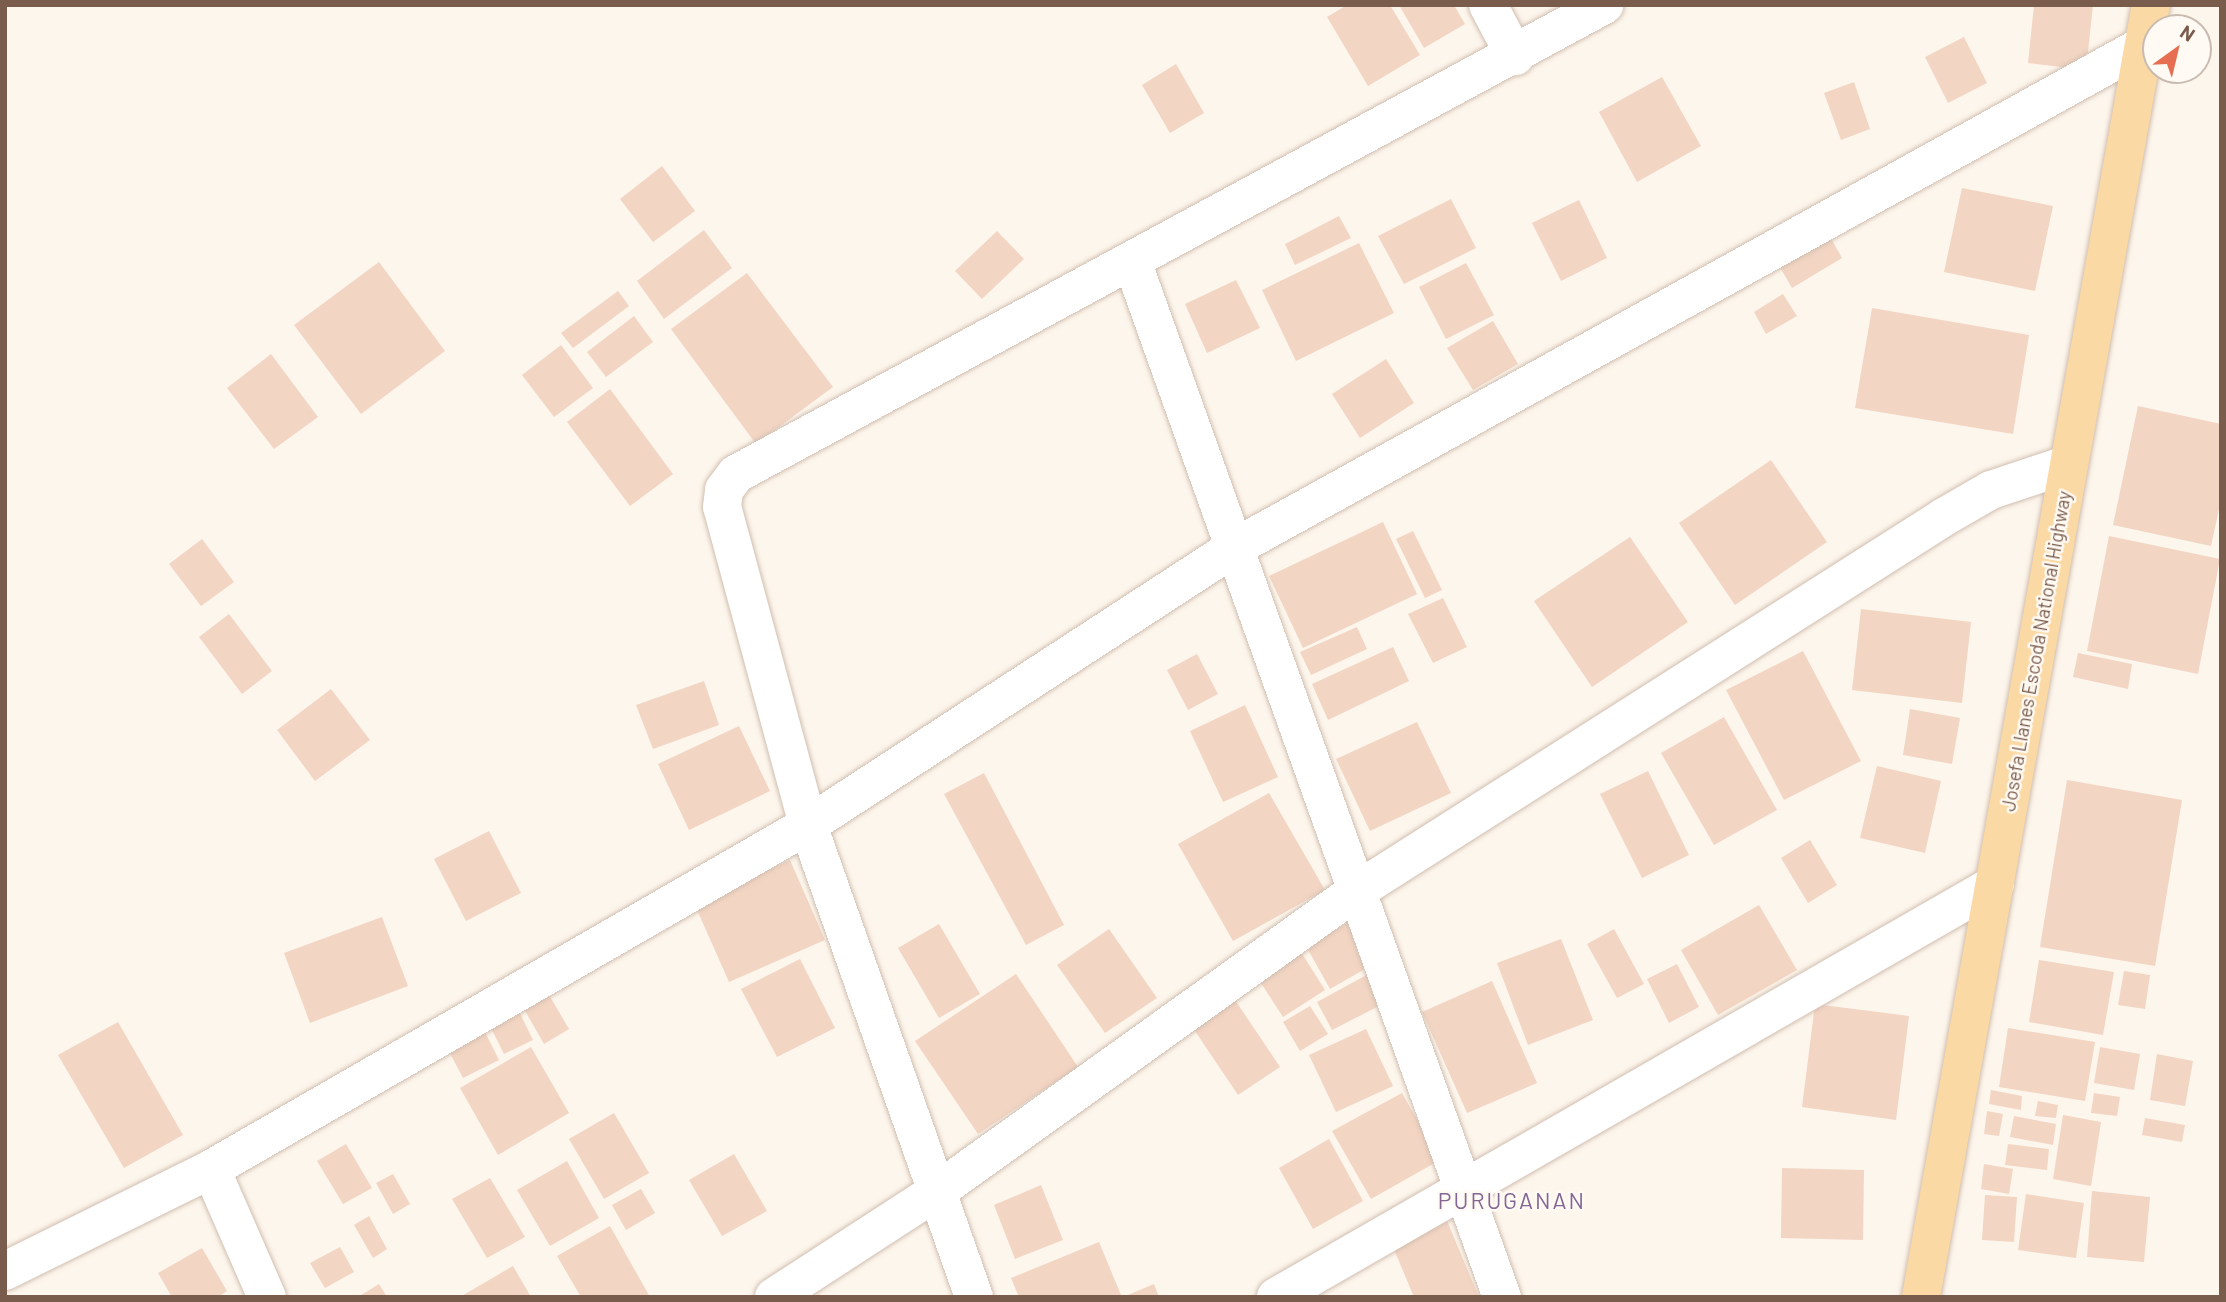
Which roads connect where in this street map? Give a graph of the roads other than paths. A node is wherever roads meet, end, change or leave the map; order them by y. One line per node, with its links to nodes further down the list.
1 (1488, 5): 4 (street)
2 (1604, 5): 4 (street)
3 (2142, 46): 8 (street)
4 (1515, 56): 6 (street)
5 (2142, 56): 7 (main road, Josefa Llanes Escoda National Highway)
6 (1132, 261): 8 (street); 9 (street)
7 (2069, 464): 10 (main road, Josefa Llanes Escoda National Highway); 11 (street)
8 (1232, 549): 9 (street); 11 (street)
9 (808, 825): 12 (street); 13 (street)
10 (1995, 884): 14 (street); 21 (main road, Josefa Llanes Escoda National Highway)
11 (1355, 892): 13 (street); 14 (street)
12 (211, 1170): 15 (street); 16 (street)
13 (939, 1190): 17 (street); 18 (street)
14 (1464, 1190): 19 (street); 20 (street)
15 (5, 1271)
16 (267, 1297)
17 (774, 1297)
18 (974, 1297)
19 (1276, 1297)
20 (1502, 1297)
21 (1921, 1297)

